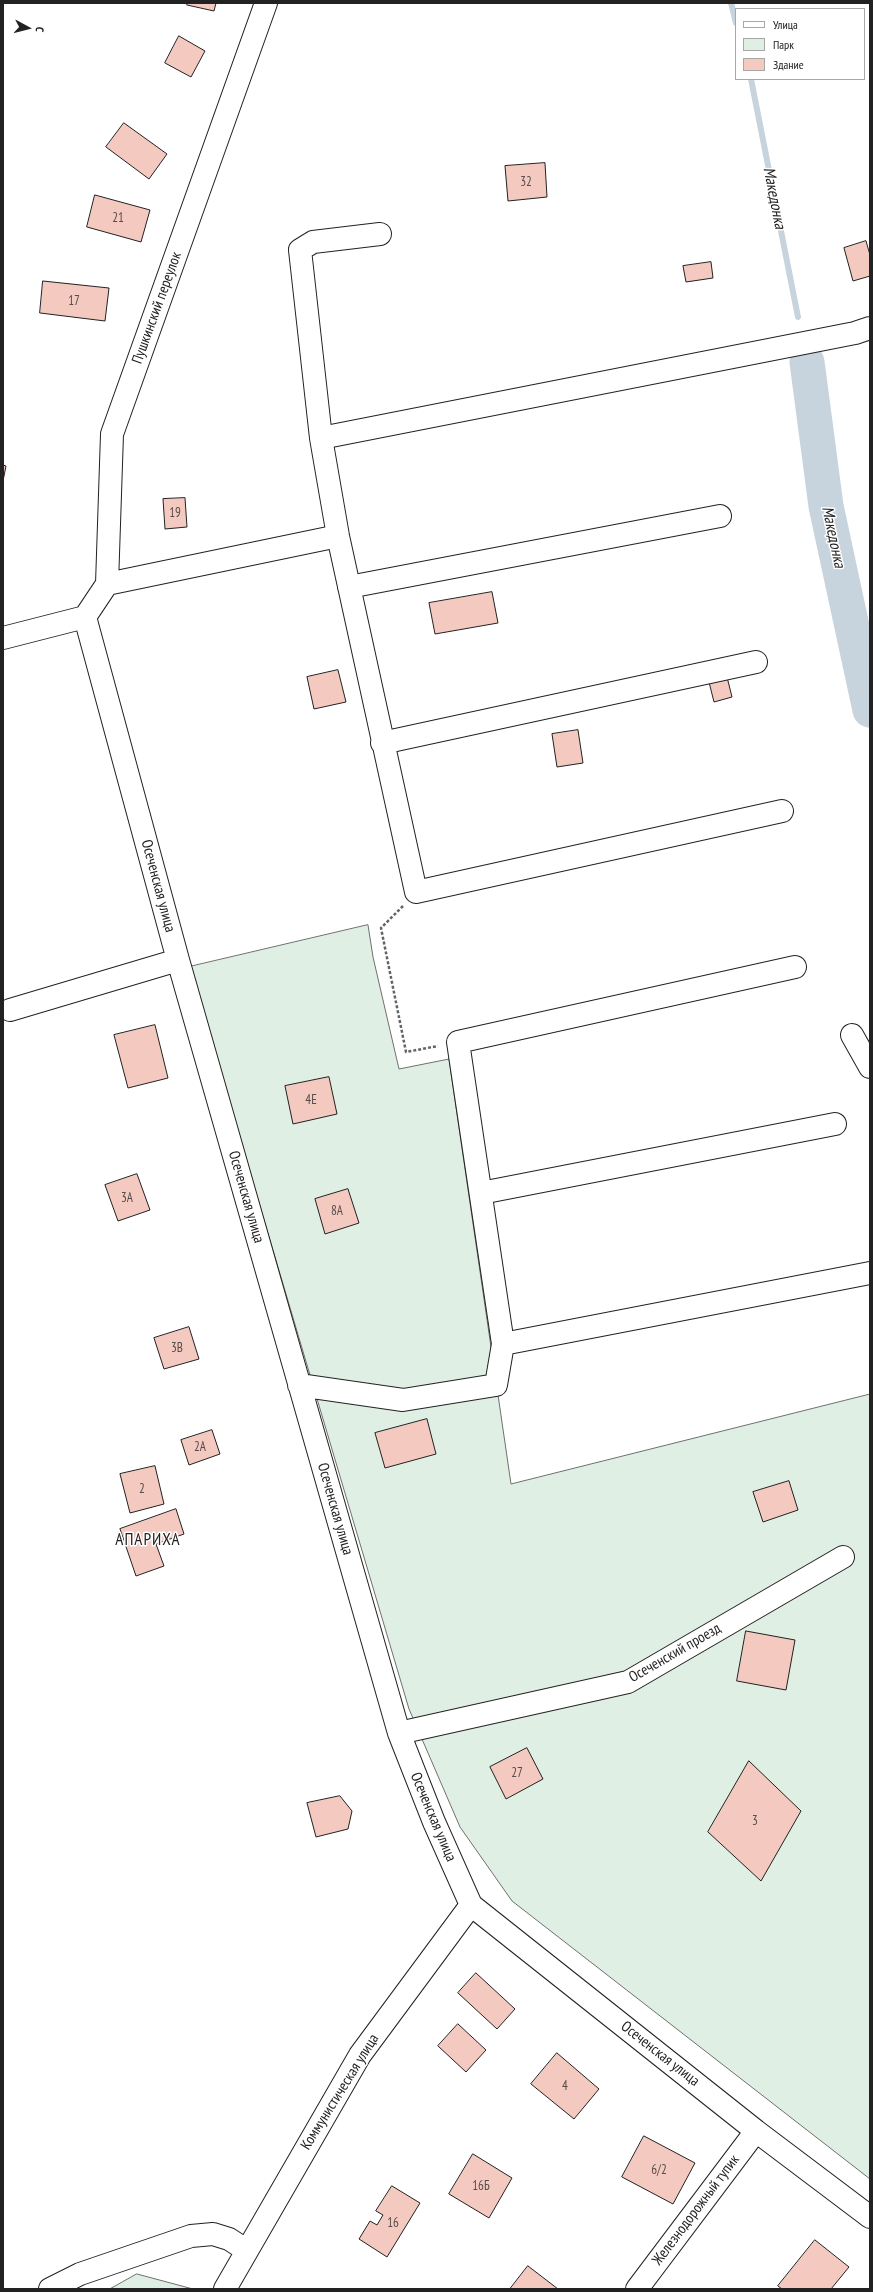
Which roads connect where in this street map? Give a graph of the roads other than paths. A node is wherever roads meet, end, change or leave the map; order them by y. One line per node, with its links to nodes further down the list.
1 (266, 3): 7 (street, Пушкинский переулок)
2 (380, 234): 4 (street)
3 (870, 328): 4 (street)
4 (321, 438): 6 (street)
5 (720, 516): 8 (street)
6 (338, 536): 7 (street); 8 (street)
7 (107, 584): 9 (street)
8 (349, 587): 12 (street)
9 (85, 617): 10 (street); 14 (street, Осеченская улица)
10 (3, 638)
11 (756, 662): 12 (street)
12 (382, 742): 13 (street)
13 (782, 811)
14 (178, 960): 16 (street); 23 (street, Осеченская улица)
15 (796, 967): 20 (street)
16 (10, 1010)
17 (852, 1035): 18 (street)
18 (870, 1067)
19 (836, 1124): 20 (street)
20 (481, 1193): 22 (street)
21 (870, 1273): 22 (street)
22 (503, 1344): 23 (street)
23 (299, 1384): 25 (street, Осеченская улица)
24 (843, 1557): 25 (street, Осеченский проезд)
25 (399, 1733): 26 (street, Осеченская улица)
26 (471, 1905): 27 (street, Осеченская улица); 29 (street, Коммунистическая улица)
27 (756, 2131): 28 (street, Осеченская улица); 32 (street, Железнодорожный тупик)
28 (870, 2217)
29 (246, 2250): 30 (street); 31 (street, Коммунистическая улица)
30 (50, 2289)
31 (225, 2289)
32 (637, 2289)

